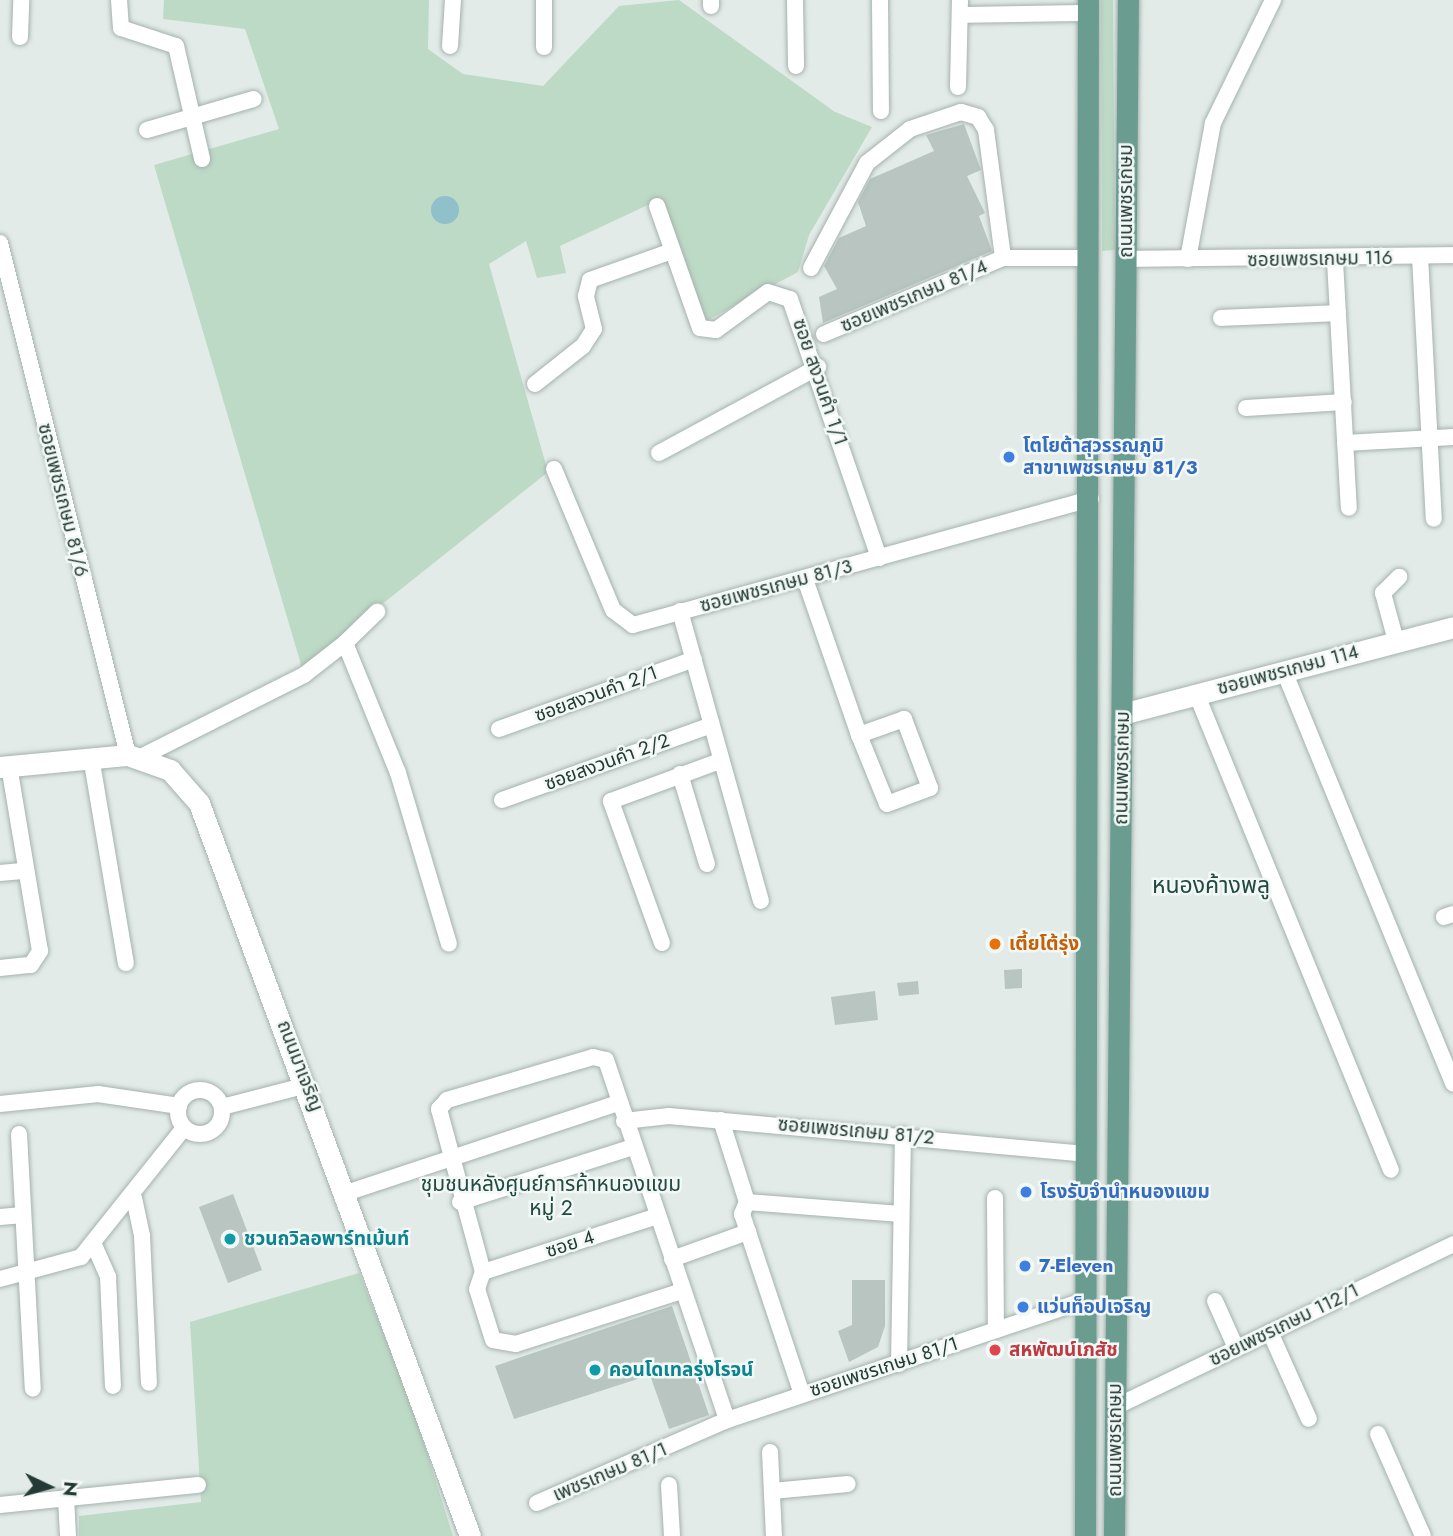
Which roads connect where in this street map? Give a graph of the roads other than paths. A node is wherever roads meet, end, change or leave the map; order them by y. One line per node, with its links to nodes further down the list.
1 (20, 0): 11 (street)
2 (119, 0): 18 (street)
3 (453, 0): 12 (street)
4 (544, 0): 13 (street)
5 (795, 0): 14 (street)
6 (880, 0): 17 (street)
7 (1128, 0): 28 (main road, ถนนเพชรเกษม)
8 (1273, 0): 29 (street)
9 (1088, 6): 10 (street); 27 (main road, ถนนเพชรเกษม)
10 (960, 7): 15 (street)
11 (20, 37)
12 (450, 46)
13 (544, 47)
14 (796, 66)
15 (958, 87)
16 (254, 99): 18 (street)
17 (881, 111)
18 (193, 118): 19 (street); 20 (street)
19 (147, 130)
20 (202, 159)
21 (657, 206): 23 (street)
22 (0, 243): 63 (street, ซอยเพชรเกษม 81/6)
23 (672, 251): 35 (street, ซอย สงวนคำ 1/1); 36 (street)
24 (1453, 254): 25 (street, ซอยเพชรเกษม 116)
25 (1420, 256): 30 (street, ซอยเพชรเกษม 116); 40 (street)
26 (1003, 258): 27 (street, ซอยเพชรเกษม 81/4); 31 (street); 34 (street, ซอยเพชรเกษม 81/4)
27 (1087, 258): 28 (main road); 44 (main road, ถนนเพชรเกษม)
28 (1126, 259): 29 (street, ซอยเพชรเกษม 116); 58 (main road, ถนนเพชรเกษม)
29 (1188, 260): 30 (street, ซอยเพชรเกษม 116)
30 (1335, 261): 32 (street)
31 (811, 268)
32 (1338, 313): 33 (street); 37 (street)
33 (1221, 318)
34 (824, 334)
35 (818, 367): 42 (street); 47 (street, ซอย สงวนคำ 1/1)
36 (535, 384)
37 (1344, 402): 38 (street); 41 (street)
38 (1246, 408)
39 (1453, 437): 40 (street)
40 (1429, 438): 41 (street); 46 (street)
41 (1345, 443): 45 (street)
42 (659, 453)
43 (554, 469): 50 (street, ซอยเพชรเกษม 81/3)
44 (1091, 499): 47 (street, ซอยเพชรเกษม 81/3); 88 (main road, ถนนเพชรเกษม)
45 (1349, 508)
46 (1434, 519)
47 (879, 558): 49 (street, ซอยเพชรเกษม 81/3)
48 (1399, 576): 53 (street)
49 (805, 579): 50 (street, ซอยเพชรเกษม 81/3); 61 (street)
50 (680, 611): 55 (street)
51 (377, 612): 54 (street)
52 (1453, 627): 53 (main road, ซอยเพชรเกษม 114)
53 (1396, 641): 56 (main road, ซอยเพชรเกษม 114)
54 (345, 643): 63 (street); 73 (street)
55 (694, 659): 59 (street); 60 (street, ซอยสงวนคำ 2/1)
56 (1284, 671): 57 (main road, ซอยเพชรเกษม 114); 76 (street)
57 (1196, 693): 58 (main road, ซอยเพชรเกษม 114); 90 (street)
58 (1122, 714): 118 (main road, ถนนเพชรเกษม)
59 (711, 725): 64 (street); 67 (street, ซอยสงวนคำ 2/2)
60 (499, 729)
61 (859, 735): 61 (street)
62 (91, 757): 63 (main road, ถนนมาเจริญ); 65 (main road, ถนนมาเจริญ); 74 (street)
63 (133, 757): 77 (main road, ถนนมาเจริญ)
64 (720, 761): 66 (street); 71 (street)
65 (4, 766): 69 (street)
66 (680, 774): 68 (street); 72 (street)
67 (502, 800)
68 (708, 864)
69 (25, 871): 70 (street); 75 (street)
70 (0, 873)
71 (761, 901)
72 (662, 943)
73 (449, 944)
74 (126, 963)
75 (0, 968)
76 (1453, 1084)
77 (307, 1086): 81 (street); 91 (main road, ถนนมาเจริญ)
78 (618, 1102): 83 (street); 89 (street); 89 (street)
79 (0, 1104): 80 (street)
80 (178, 1106): 81 (street); 84 (street)
81 (222, 1107): 84 (street)
82 (721, 1120): 83 (street, ซอยเพชรเกษม 81/2); 86 (street, ซอยเพชรเกษม 81/2); 95 (street)
83 (624, 1121): 87 (street)
84 (184, 1128): 92 (street)
85 (19, 1134): 97 (street)
86 (903, 1135): 88 (street, ซอยเพชรเกษม 81/2); 96 (street)
87 (633, 1147): 94 (street); 98 (street)
88 (1088, 1154): 108 (main road, ถนนเพชรเกษม)
89 (448, 1160): 91 (street); 94 (street)
90 (1391, 1170)
91 (346, 1193): 132 (main road, ถนนมาเจริญ)
92 (134, 1198): 102 (street); 114 (street)
93 (995, 1198): 110 (street)
94 (460, 1202): 104 (street)
95 (747, 1202): 96 (street); 100 (street)
96 (901, 1214): 113 (street)
97 (23, 1215): 99 (street); 105 (street)
98 (657, 1216): 103 (street); 104 (street, ซอย 4)
99 (0, 1217)
100 (748, 1232): 103 (street); 117 (street)
101 (1453, 1244): 111 (street, ซอยเพชรเกษม 112/1)
102 (94, 1245): 105 (street); 115 (street)
103 (672, 1259): 107 (street)
104 (483, 1272): 107 (street)
105 (26, 1276): 106 (street); 116 (street)
106 (0, 1279)
107 (682, 1291): 120 (street)
108 (1088, 1299): 110 (street, ซอยเพชรเกษม 81/1); 135 (main road, ถนนเพชรเกษม)
109 (1215, 1301): 112 (street)
110 (996, 1330): 113 (street, ซอยเพชรเกษม 81/1)
111 (1270, 1332): 112 (street, ซอยเพชรเกษม 112/1); 119 (street)
112 (1236, 1348): 118 (street, ซอยเพชรเกษม 112/1)
113 (898, 1364): 117 (street, ซอยเพชรเกษม 81/1)
114 (149, 1383)
115 (113, 1386)
116 (33, 1389)
117 (802, 1394): 120 (street, ซอยเพชรเกษม 81/1)
118 (1115, 1407): 136 (main road, ถนนเพชรเกษม)
119 (1309, 1419)
120 (727, 1420): 122 (street, ซอยเพชรเกษม 81/1)
121 (1378, 1434): 137 (street)
122 (683, 1441): 129 (street, เพชรเกษม 81/1)
123 (770, 1452): 127 (street)
124 (848, 1483): 127 (street)
125 (198, 1485): 128 (street)
126 (669, 1485): 133 (street)
127 (772, 1491): 134 (street)
128 (66, 1498): 130 (street); 131 (street)
129 (537, 1503)
130 (0, 1505)
131 (68, 1536)
132 (470, 1536)
133 (672, 1536)
134 (774, 1536)
135 (1085, 1536)
136 (1114, 1536)
137 (1423, 1536)

